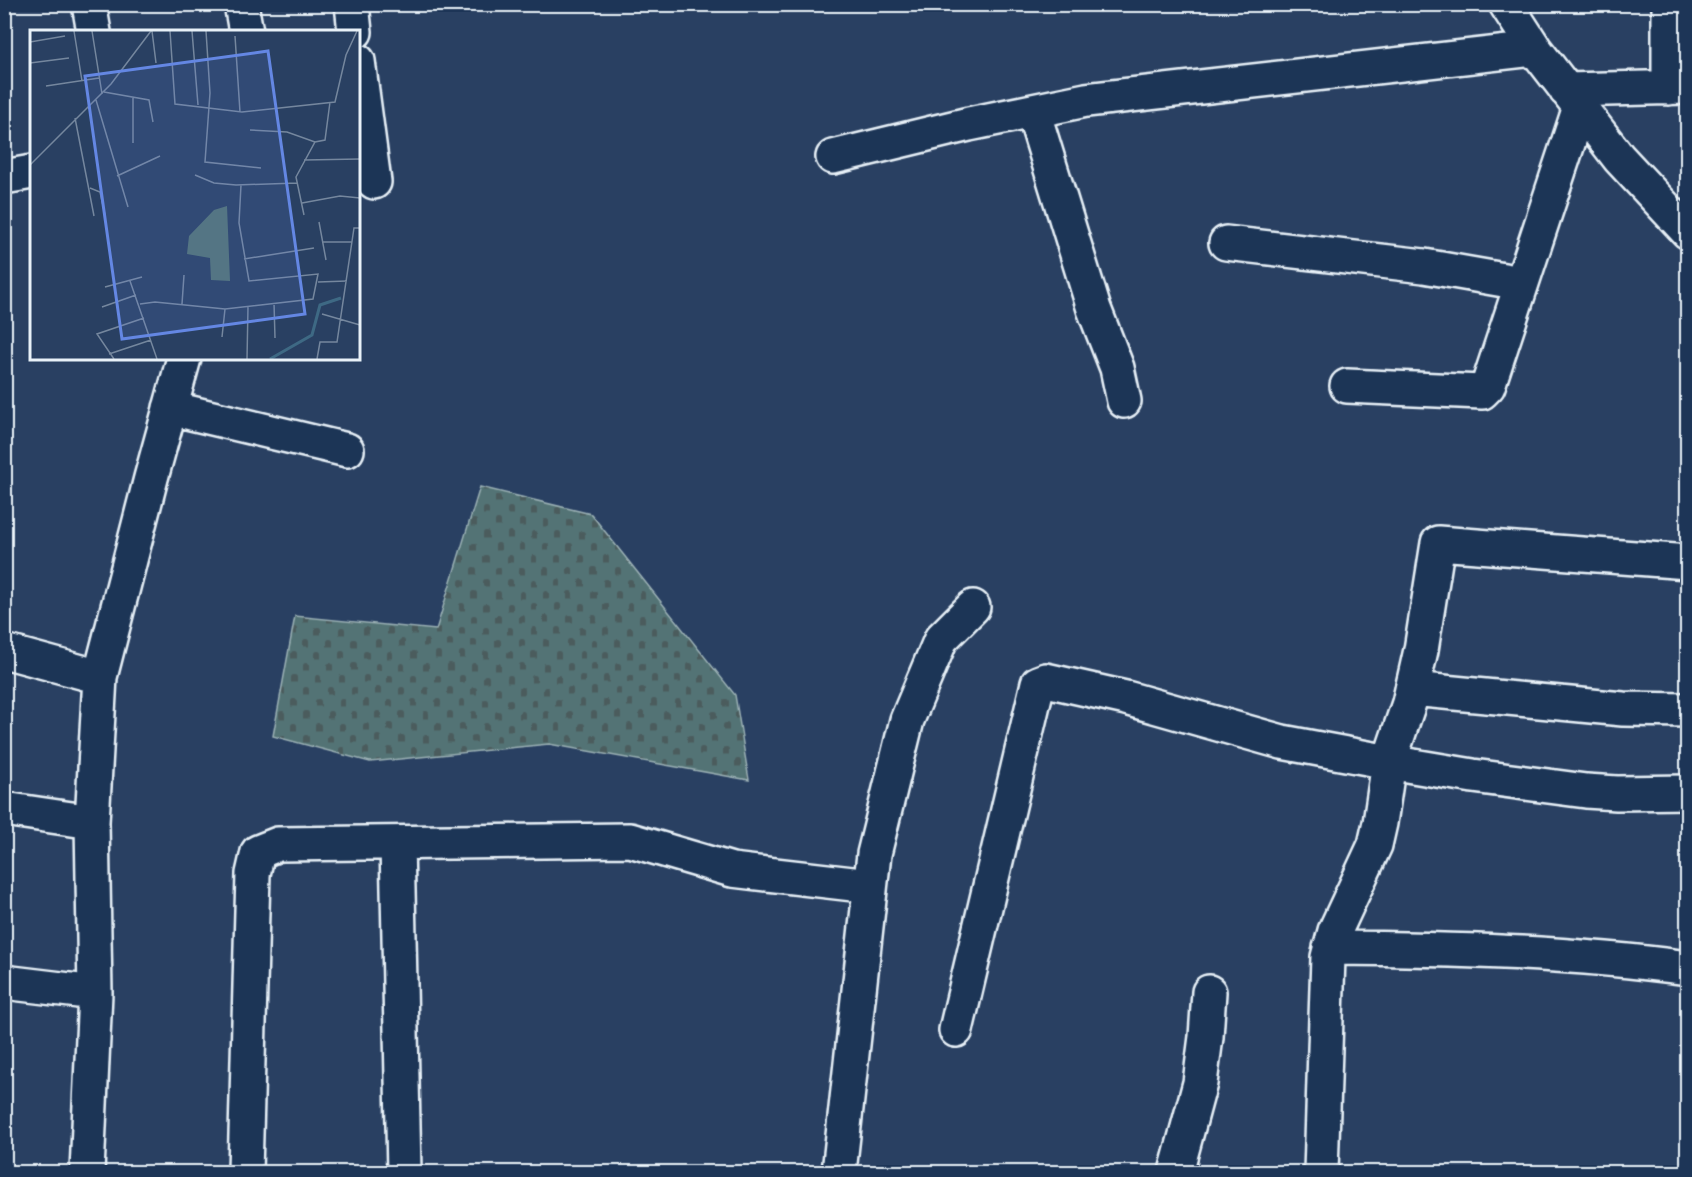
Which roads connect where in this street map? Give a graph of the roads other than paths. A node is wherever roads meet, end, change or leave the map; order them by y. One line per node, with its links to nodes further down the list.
1 (89, 4): 6 (street)
2 (241, 4): 7 (street)
3 (352, 4): 8 (street)
4 (1506, 4): 9 (street)
5 (1669, 4): 10 (street)
6 (94, 30)
7 (246, 30)
8 (355, 30)
9 (1535, 49): 11 (street); 13 (street)
10 (1678, 88): 11 (street)
11 (1573, 98): 18 (street); 20 (street)
12 (361, 104): 17 (street)
13 (1033, 111): 14 (street); 23 (street)
14 (832, 157)
15 (30, 172): 16 (street)
16 (4, 177)
17 (374, 182)
18 (1688, 232)
19 (1227, 243): 20 (street)
20 (1521, 283): 22 (street)
21 (183, 360): 24 (street)
22 (1347, 386)
23 (1124, 401)
24 (170, 408): 25 (street); 29 (street)
25 (348, 450)
26 (1688, 562): 30 (street)
27 (973, 607): 37 (street)
28 (4, 651): 29 (street)
29 (100, 677): 35 (street)
30 (1412, 688): 31 (street); 32 (street)
31 (1688, 710)
32 (1389, 762): 33 (street); 38 (street); 43 (street)
33 (1688, 792)
34 (4, 809): 35 (street)
35 (92, 822): 42 (street)
36 (397, 843): 37 (street); 45 (street); 46 (street)
37 (870, 886): 47 (street)
38 (1330, 948): 39 (street); 49 (street)
39 (1688, 968)
40 (4, 982): 42 (street)
41 (1209, 992): 48 (street)
42 (94, 993): 44 (street)
43 (956, 1030)
44 (87, 1173)
45 (245, 1173)
46 (404, 1173)
47 (839, 1173)
48 (1176, 1173)
49 (1321, 1173)

